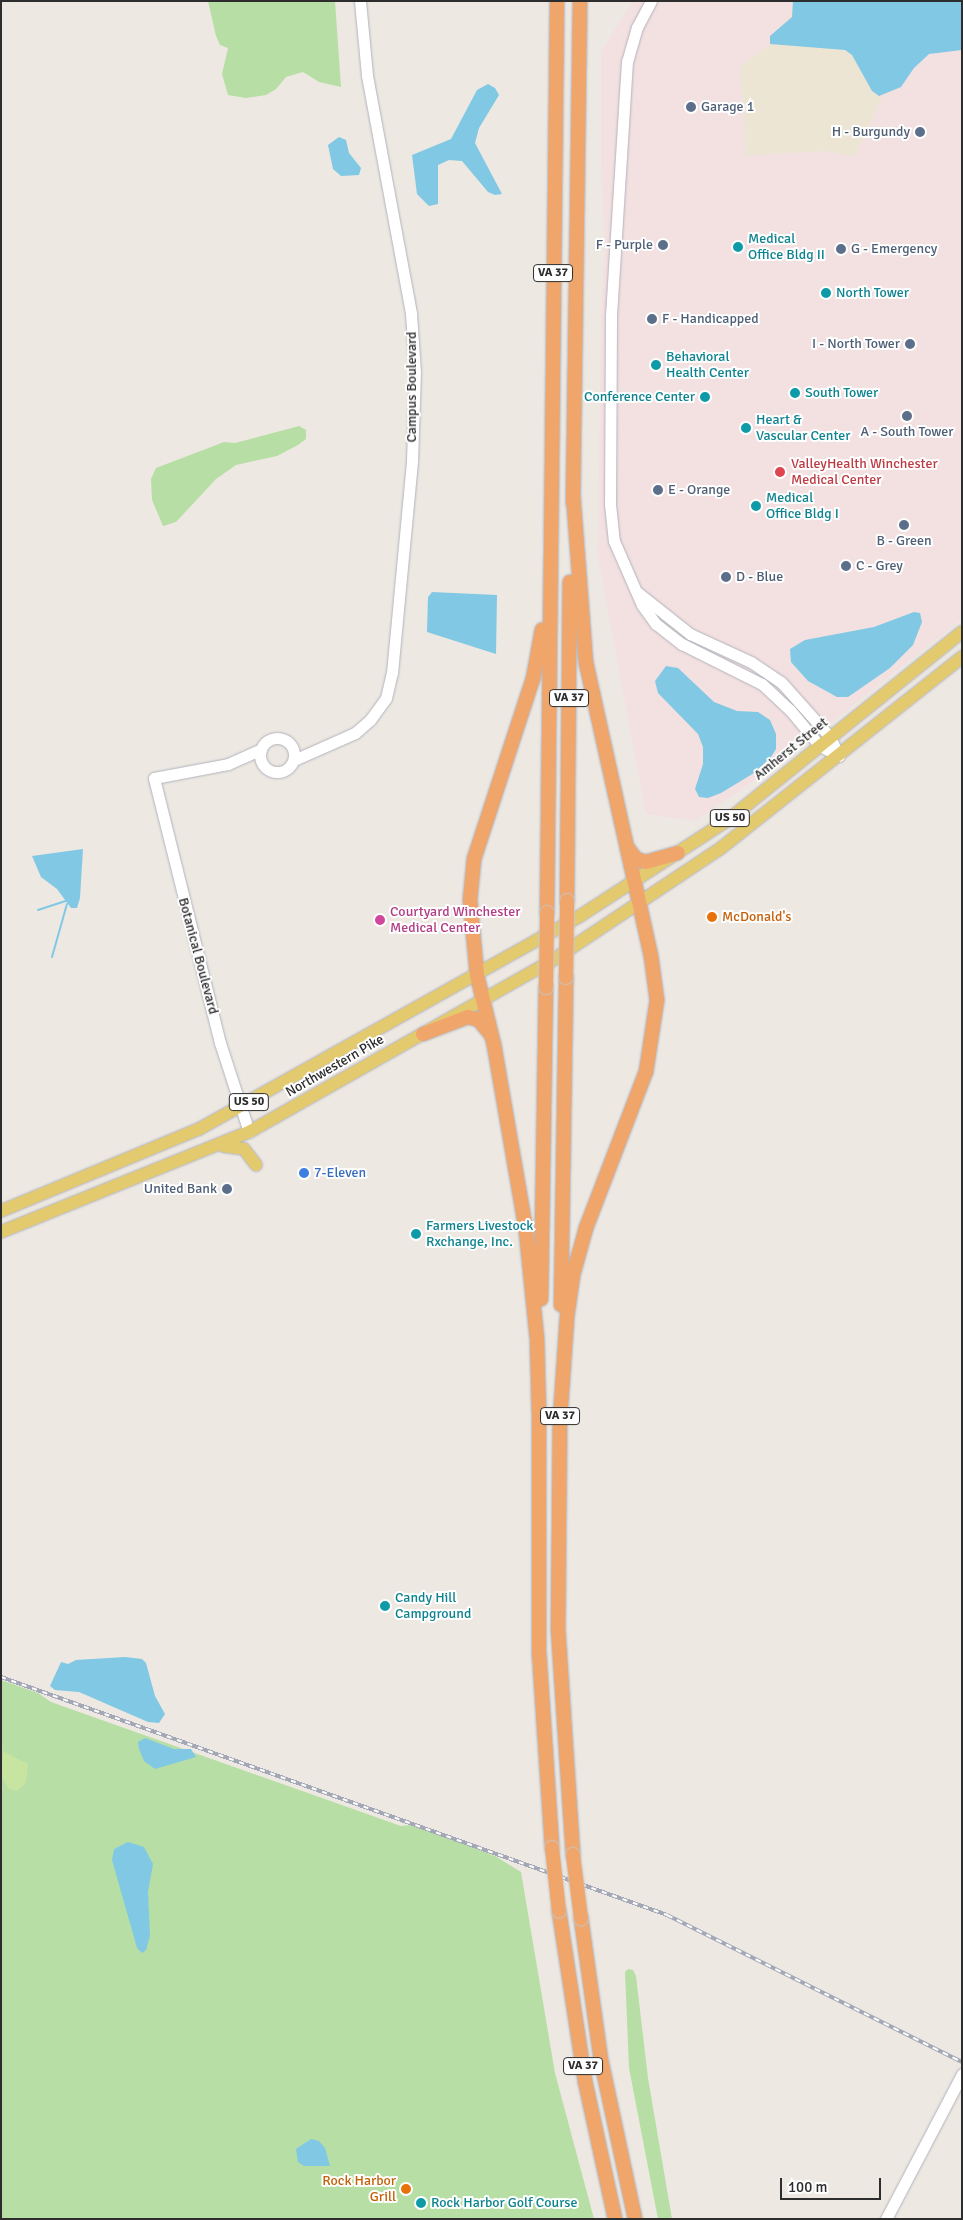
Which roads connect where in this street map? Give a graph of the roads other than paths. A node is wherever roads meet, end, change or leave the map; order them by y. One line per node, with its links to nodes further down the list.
1 (360, 1): 12 (street, Campus Boulevard)
2 (556, 1): 6 (highway, VA 37)
3 (580, 1): 5 (highway, VA 37)
4 (651, 1): 7 (street)
5 (573, 495): 20 (highway); 35 (highway, VA 37, bridge)
6 (549, 545): 24 (highway); 34 (highway, VA 37, bridge)
7 (637, 592): 10 (street); 13 (street)
8 (962, 632): 10 (main road, Amherst Street / US 50)
9 (962, 657): 15 (main road, US 50)
10 (830, 737): 13 (main road, Amherst Street / US 50); 15 (street)
11 (290, 744): 12 (street, Campus Boulevard); 14 (street, Campus Boulevard); 16 (street)
12 (328, 744): 16 (street, Campus Boulevard)
13 (820, 746): 15 (street); 21 (main road, Amherst Street / US 50)
14 (261, 749): 17 (street, Campus Boulevard); 18 (street)
15 (839, 756): 23 (main road, US 50)
16 (294, 760): 18 (street, Campus Boulevard)
17 (228, 764): 18 (street, Campus Boulevard); 19 (street, Campus Boulevard)
18 (262, 765)
19 (154, 778): 28 (street, Botanical Boulevard)
20 (625, 842): 21 (highway); 22 (highway)
21 (678, 853): 22 (main road, Amherst Street / US 50)
22 (634, 882): 23 (highway); 24 (main road, Northwestern Pike / US 50)
23 (640, 904): 25 (main road, Northwestern Pike / US 50); 35 (highway)
24 (477, 975): 25 (highway); 28 (main road, Northwestern Pike / US 50)
25 (485, 998): 26 (main road, Northwestern Pike / US 50); 27 (highway)
26 (423, 1034): 27 (highway); 29 (main road, Northwestern Pike / US 50)
27 (494, 1045): 34 (highway)
28 (240, 1107): 29 (street, Botanical Boulevard); 32 (main road, Northwestern Pike / US 50)
29 (249, 1132): 30 (main road, Northwestern Pike / US 50)
30 (218, 1146): 31 (main road); 33 (main road, Northwestern Pike / US 50)
31 (256, 1165)
32 (6, 1209): 33 (main road)
33 (1, 1231)
34 (539, 1415): 37 (highway, VA 37, bridge)
35 (560, 1420): 38 (highway, VA 37, bridge)
36 (962, 2074): 39 (street)
37 (615, 2219)
38 (635, 2219)
39 (886, 2219)

